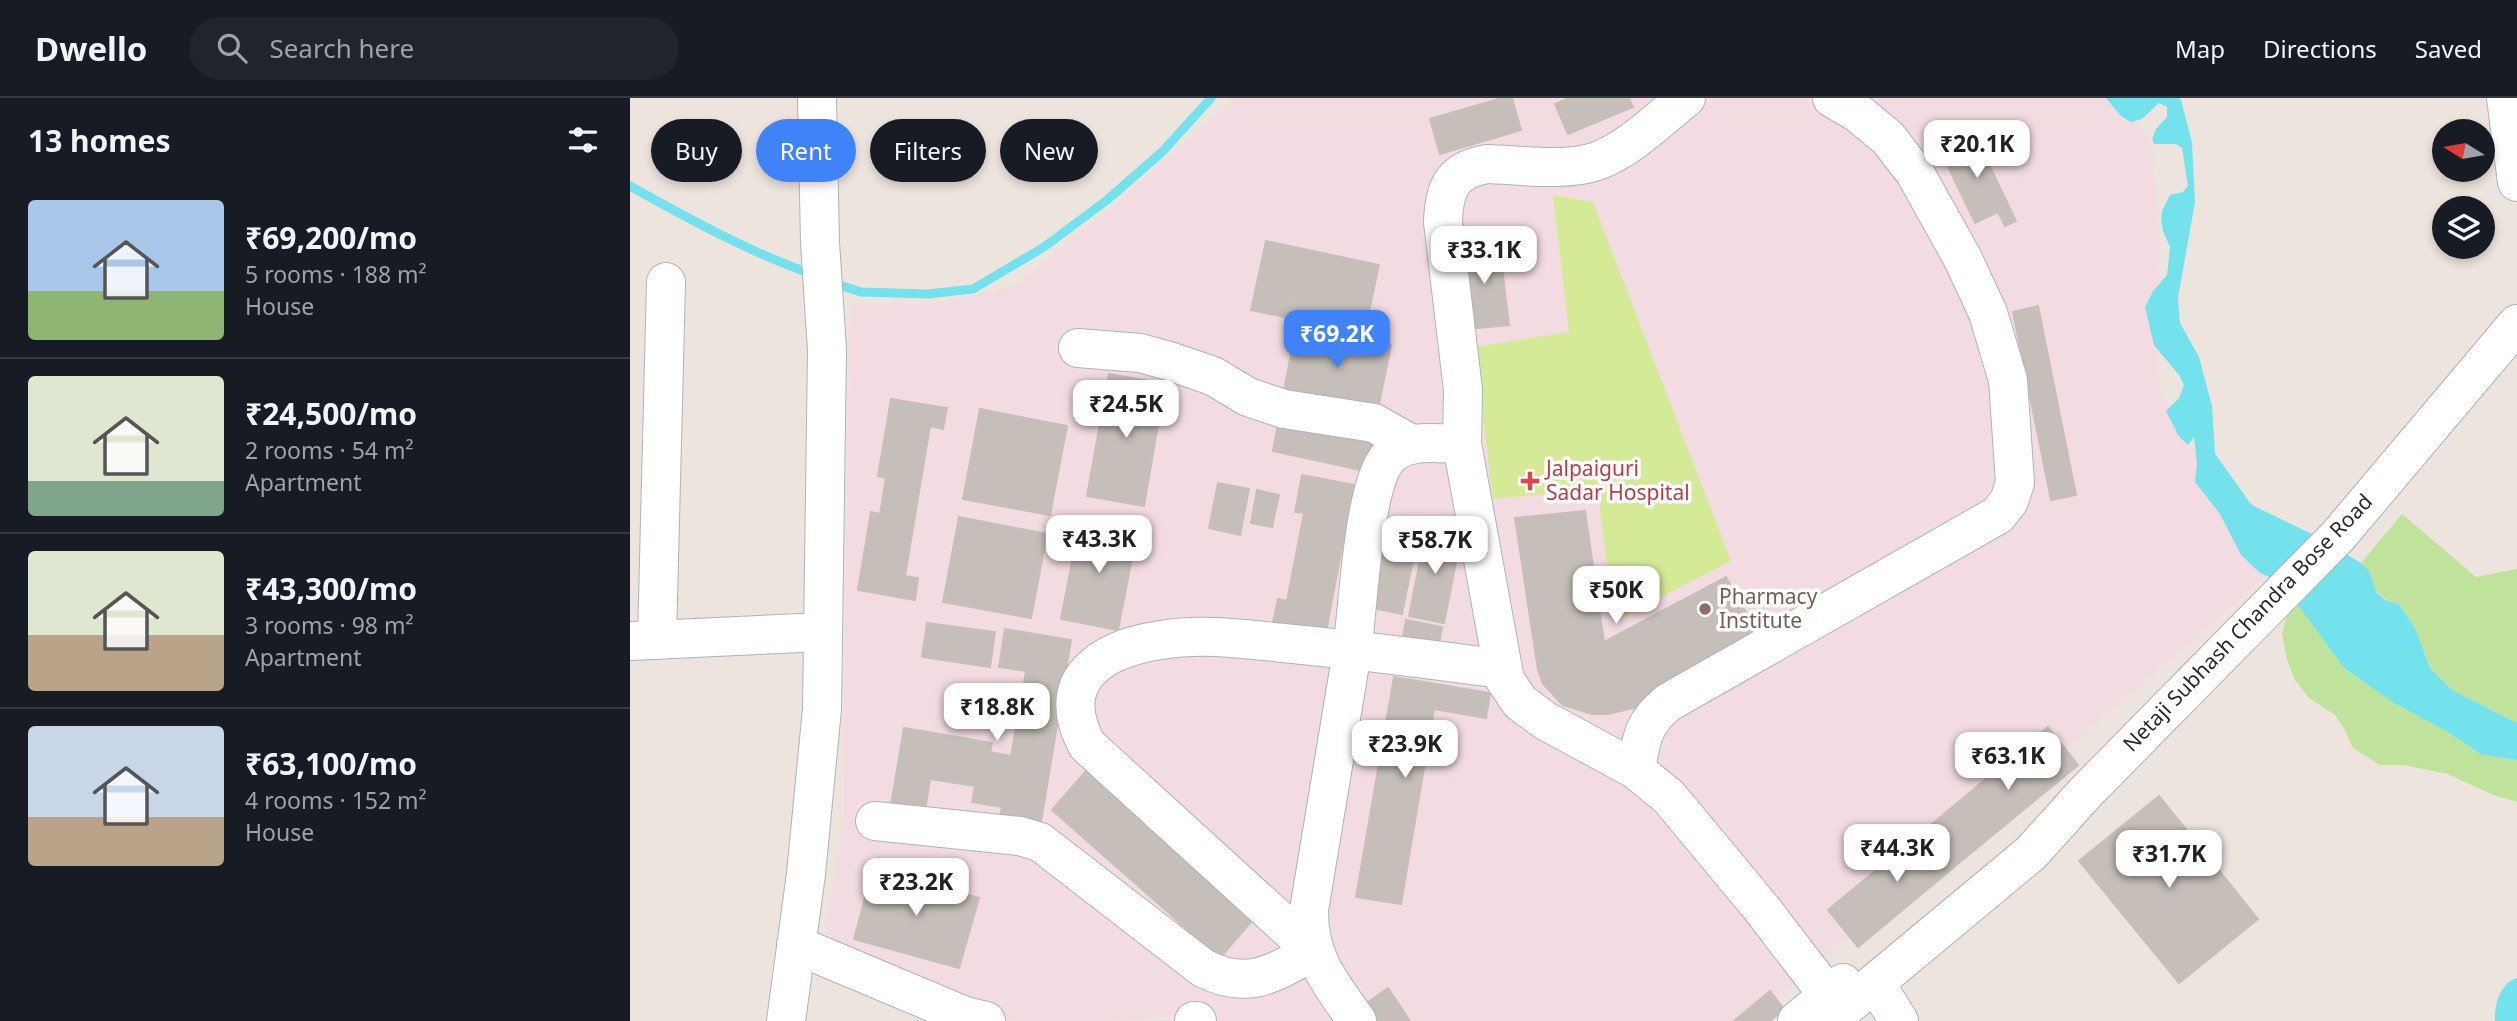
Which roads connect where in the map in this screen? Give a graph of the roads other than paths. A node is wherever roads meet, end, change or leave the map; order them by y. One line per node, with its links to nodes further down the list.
1 (817, 98): 11 (street)
2 (1686, 98): 10 (street)
3 (1832, 98): 15 (street)
4 (2506, 98): 5 (street)
5 (2517, 182)
6 (666, 282): 12 (street)
7 (2517, 324): 16 (street, Netaji Subhash Chandra Bose Road)
8 (1078, 348): 9 (street)
9 (1411, 444): 10 (street); 13 (street)
10 (1462, 444): 14 (street)
11 (823, 632): 12 (street); 18 (street)
12 (644, 640)
13 (1352, 649): 14 (street); 19 (street); 19 (street)
14 (1501, 669): 15 (street)
15 (1636, 770): 21 (street)
16 (2086, 792): 20 (street, Netaji Subhash Chandra Bose Road); 21 (street, Netaji Subhash Chandra Bose Road)
17 (875, 821): 19 (street)
18 (796, 945): 22 (street); 23 (street)
19 (1313, 951): 24 (street)
20 (1875, 983): 21 (street, Netaji Subhash Chandra Bose Road); 26 (street)
21 (1829, 1008): 25 (street, Netaji Subhash Chandra Bose Road)
22 (786, 1021)
23 (986, 1021)
24 (1357, 1021)
25 (1797, 1021)
26 (1899, 1021)

